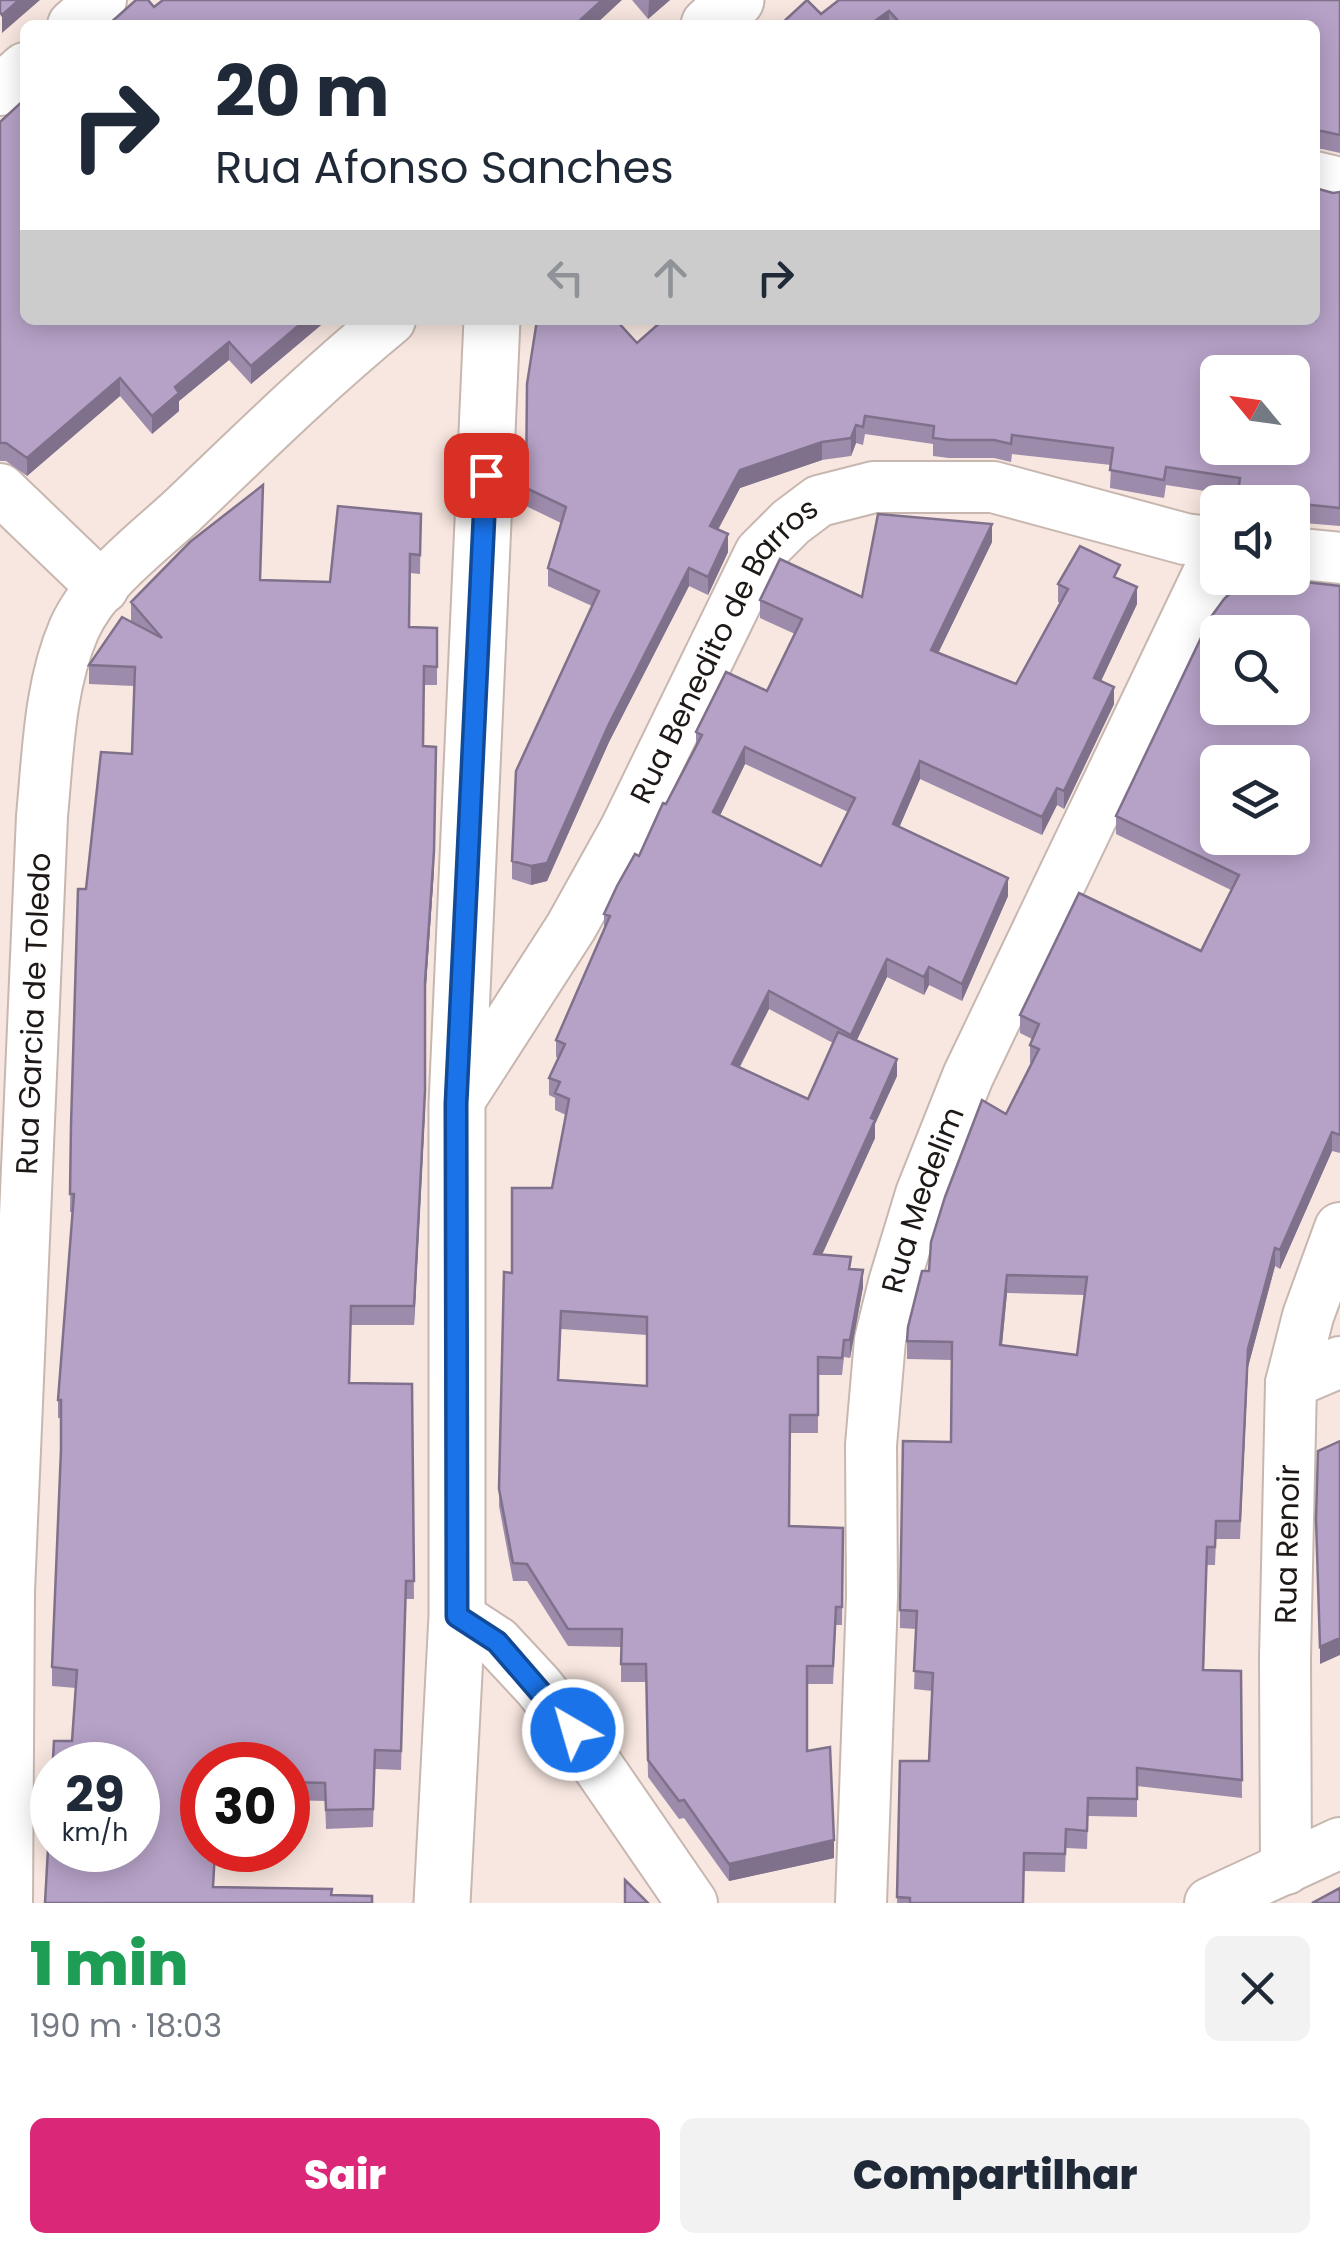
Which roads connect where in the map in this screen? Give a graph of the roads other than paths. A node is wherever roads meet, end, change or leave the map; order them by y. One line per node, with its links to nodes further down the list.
1 (101, 0): 3 (street)
2 (736, 0): 4 (street)
3 (79, 20)
4 (714, 20)
5 (20, 72): 6 (street)
6 (0, 90)
7 (384, 325): 13 (street, Rua Garcia de Toledo)
8 (492, 325): 15 (street)
9 (0, 489): 13 (street)
10 (1200, 541): 15 (street, Rua Benedito de Barros)
11 (1310, 554): 12 (street)
12 (1340, 558)
13 (104, 588): 19 (street, Rua Garcia de Toledo)
14 (1200, 591): 26 (street, Rua Medelim)
15 (456, 1104): 20 (street)
16 (1340, 1228): 18 (street, Rua Renoir)
17 (1340, 1362): 18 (street)
18 (1291, 1383): 22 (street, Rua Renoir)
19 (4, 1587): 23 (street, Rua Garcia de Toledo)
20 (457, 1616): 24 (street); 25 (street)
21 (1340, 1843): 22 (street)
22 (1286, 1869): 27 (street)
23 (6, 1903)
24 (442, 1903)
25 (692, 1903)
26 (861, 1903)
27 (1210, 1903)

